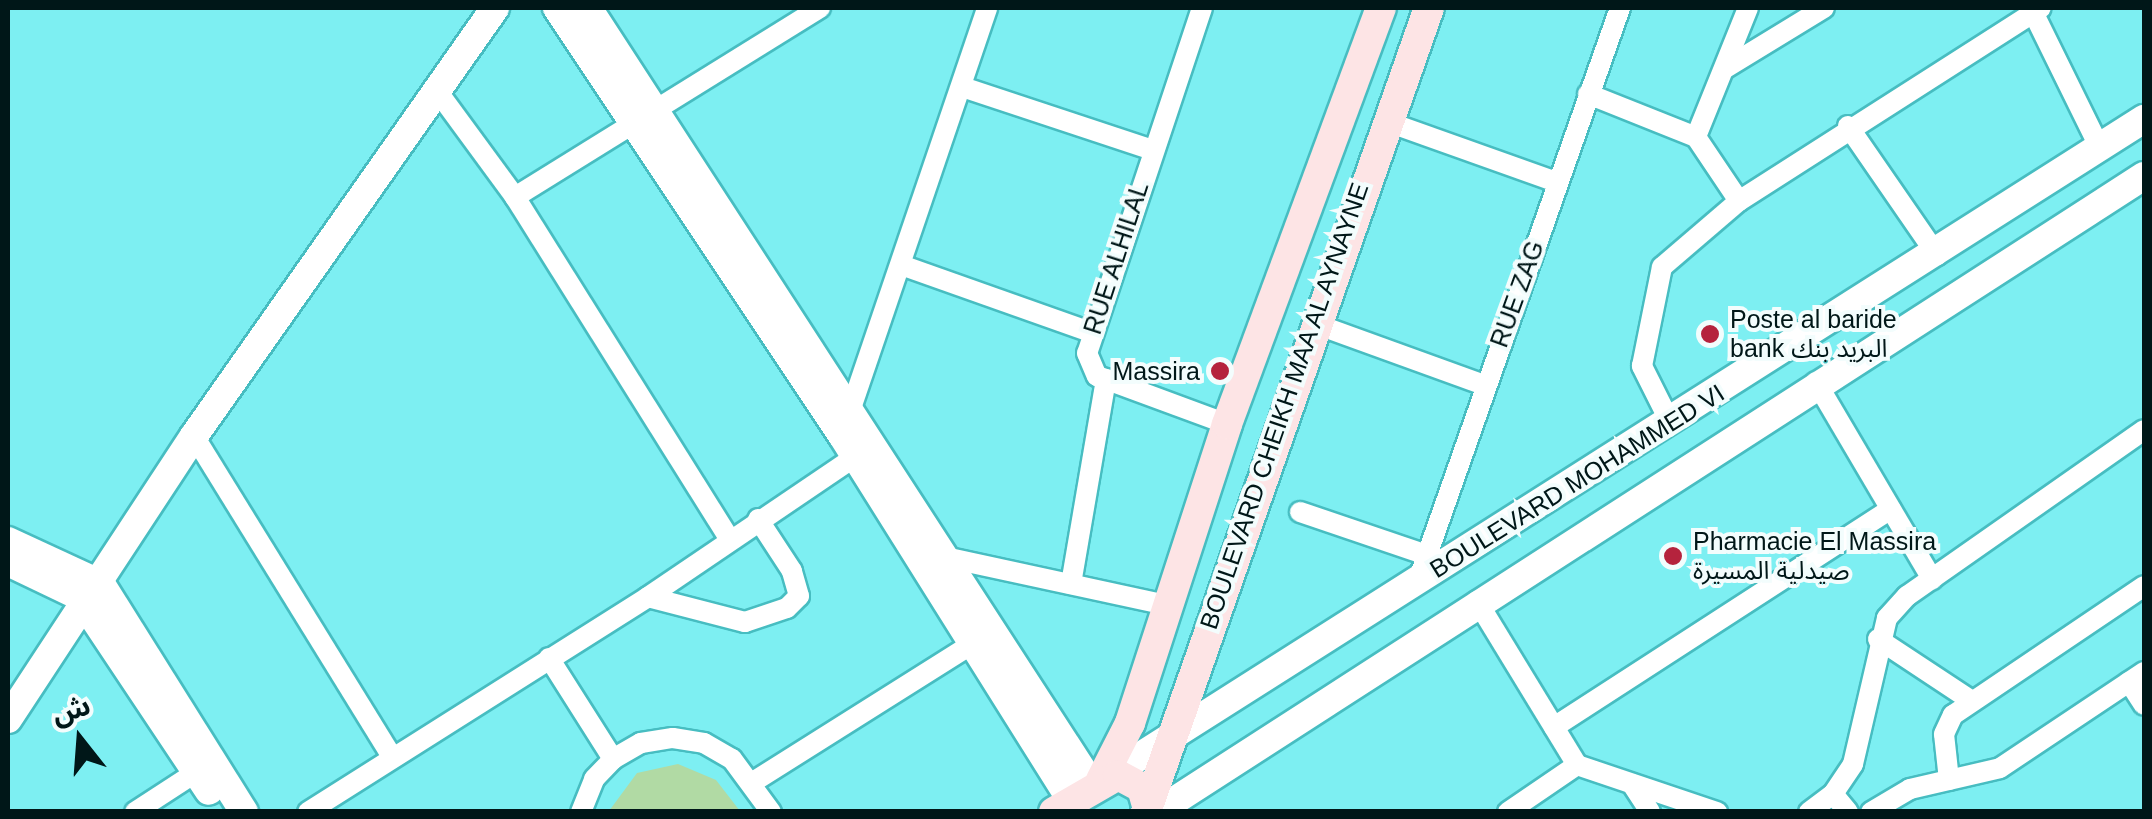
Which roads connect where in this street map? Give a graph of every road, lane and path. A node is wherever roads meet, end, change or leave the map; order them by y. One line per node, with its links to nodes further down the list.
1 (494, 8): 15 (street)
2 (558, 8): 17 (street)
3 (588, 8): 17 (street)
4 (820, 8): 17 (street)
5 (987, 8): 14 (street)
6 (1202, 8): 23 (street, RUE ALHILAL)
7 (1381, 8): 39 (main road, BOULEVARD CHEIKH MAA AL AYNAYNE)
8 (1428, 8): 19 (main road, BOULEVARD CHEIKH MAA AL AYNAYNE)
9 (1620, 8): 16 (street, RUE ZAG)
10 (1748, 8): 13 (street)
11 (1824, 8): 13 (street)
12 (2035, 9): 20 (street); 22 (street)
13 (1724, 69): 21 (street)
14 (962, 87): 23 (street); 31 (street)
15 (435, 88): 27 (street); 41 (street)
16 (1588, 94): 21 (street); 26 (street, RUE ZAG)
17 (647, 115): 27 (street); 37 (street); 42 (street)
18 (2144, 120): 22 (street, BOULEVARD MOHAMMED VI)
19 (1384, 121): 26 (street); 32 (main road, BOULEVARD CHEIKH MAA AL AYNAYNE)
20 (1848, 126): 28 (street); 30 (street)
21 (1696, 137): 28 (street)
22 (2100, 148): 24 (street, BOULEVARD MOHAMMED VI)
23 (1150, 149): 33 (street, RUE ALHILAL)
24 (2071, 167): 29 (street); 30 (street, BOULEVARD MOHAMMED VI)
25 (2144, 176): 29 (street, BOULEVARD MOHAMMED VI)
26 (1556, 182): 36 (street, RUE ZAG)
27 (515, 198): 48 (street)
28 (1739, 201): 38 (street)
29 (2095, 207): 35 (street, BOULEVARD MOHAMMED VI)
30 (1936, 255): 38 (street, BOULEVARD MOHAMMED VI)
31 (900, 265): 33 (street); 37 (street)
32 (1313, 323): 36 (street); 71 (main road, BOULEVARD CHEIKH MAA AL AYNAYNE)
33 (1090, 332): 34 (street, RUE ALHILAL)
34 (1106, 379): 39 (street); 55 (street)
35 (1816, 382): 44 (street); 47 (street, BOULEVARD MOHAMMED VI)
36 (1484, 385): 50 (street, RUE ZAG)
37 (852, 406): 42 (street)
38 (1670, 422): 43 (street, BOULEVARD MOHAMMED VI)
39 (1227, 424): 60 (main road, BOULEVARD CHEIKH MAA AL AYNAYNE)
40 (2142, 435): 53 (street)
41 (194, 436): 57 (street); 72 (street)
42 (857, 445): 46 (street); 51 (street); 62 (street)
43 (1566, 489): 47 (street); 54 (street, BOULEVARD MOHAMMED VI)
44 (1891, 509): 53 (street); 70 (street)
45 (1300, 512): 50 (street)
46 (758, 520): 48 (street); 58 (street)
47 (1591, 528): 59 (street, BOULEVARD MOHAMMED VI)
48 (729, 538): 58 (street)
49 (8, 540): 57 (street)
50 (1427, 555): 54 (street, RUE ZAG)
51 (948, 558): 55 (street); 62 (street)
52 (8, 562): 57 (street)
53 (1932, 579): 63 (street)
54 (1417, 582): 61 (street, BOULEVARD MOHAMMED VI)
55 (1071, 584): 60 (street)
56 (2144, 586): 67 (street)
57 (94, 595): 69 (street); 75 (street)
58 (648, 597): 65 (street)
59 (1477, 601): 64 (street, BOULEVARD MOHAMMED VI); 70 (street)
60 (1166, 605): 80 (main road, BOULEVARD CHEIKH MAA AL AYNAYNE)
61 (1377, 611): 64 (street); 71 (street, BOULEVARD MOHAMMED VI)
62 (983, 636): 77 (street); 80 (street)
63 (1878, 639): 67 (street); 79 (street)
64 (1400, 650): 81 (street, BOULEVARD MOHAMMED VI)
65 (549, 658): 72 (street); 73 (street)
66 (2137, 677): 68 (street); 76 (street)
67 (1970, 700): 76 (street)
68 (2144, 705)
69 (8, 719)
70 (1554, 728): 74 (street)
71 (1166, 745): 80 (street, BOULEVARD MOHAMMED VI); 81 (main road, BOULEVARD CHEIKH MAA AL AYNAYNE)
72 (392, 756): 85 (street)
73 (613, 758): 77 (street); 86 (street)
74 (1576, 765): 78 (street); 88 (street)
75 (205, 766): 82 (street); 83 (street); 84 (street)
76 (1949, 780): 93 (street)
77 (753, 782): 87 (street)
78 (1632, 784): 89 (street); 90 (street)
79 (1834, 794): 91 (street); 92 (street)
80 (1080, 795): 81 (main road)
81 (1150, 810)
82 (136, 812)
83 (222, 812)
84 (244, 812)
85 (308, 812)
86 (580, 812)
87 (771, 812)
88 (1508, 812)
89 (1650, 812)
90 (1717, 812)
91 (1809, 812)
92 (1848, 812)
93 (1871, 812)

